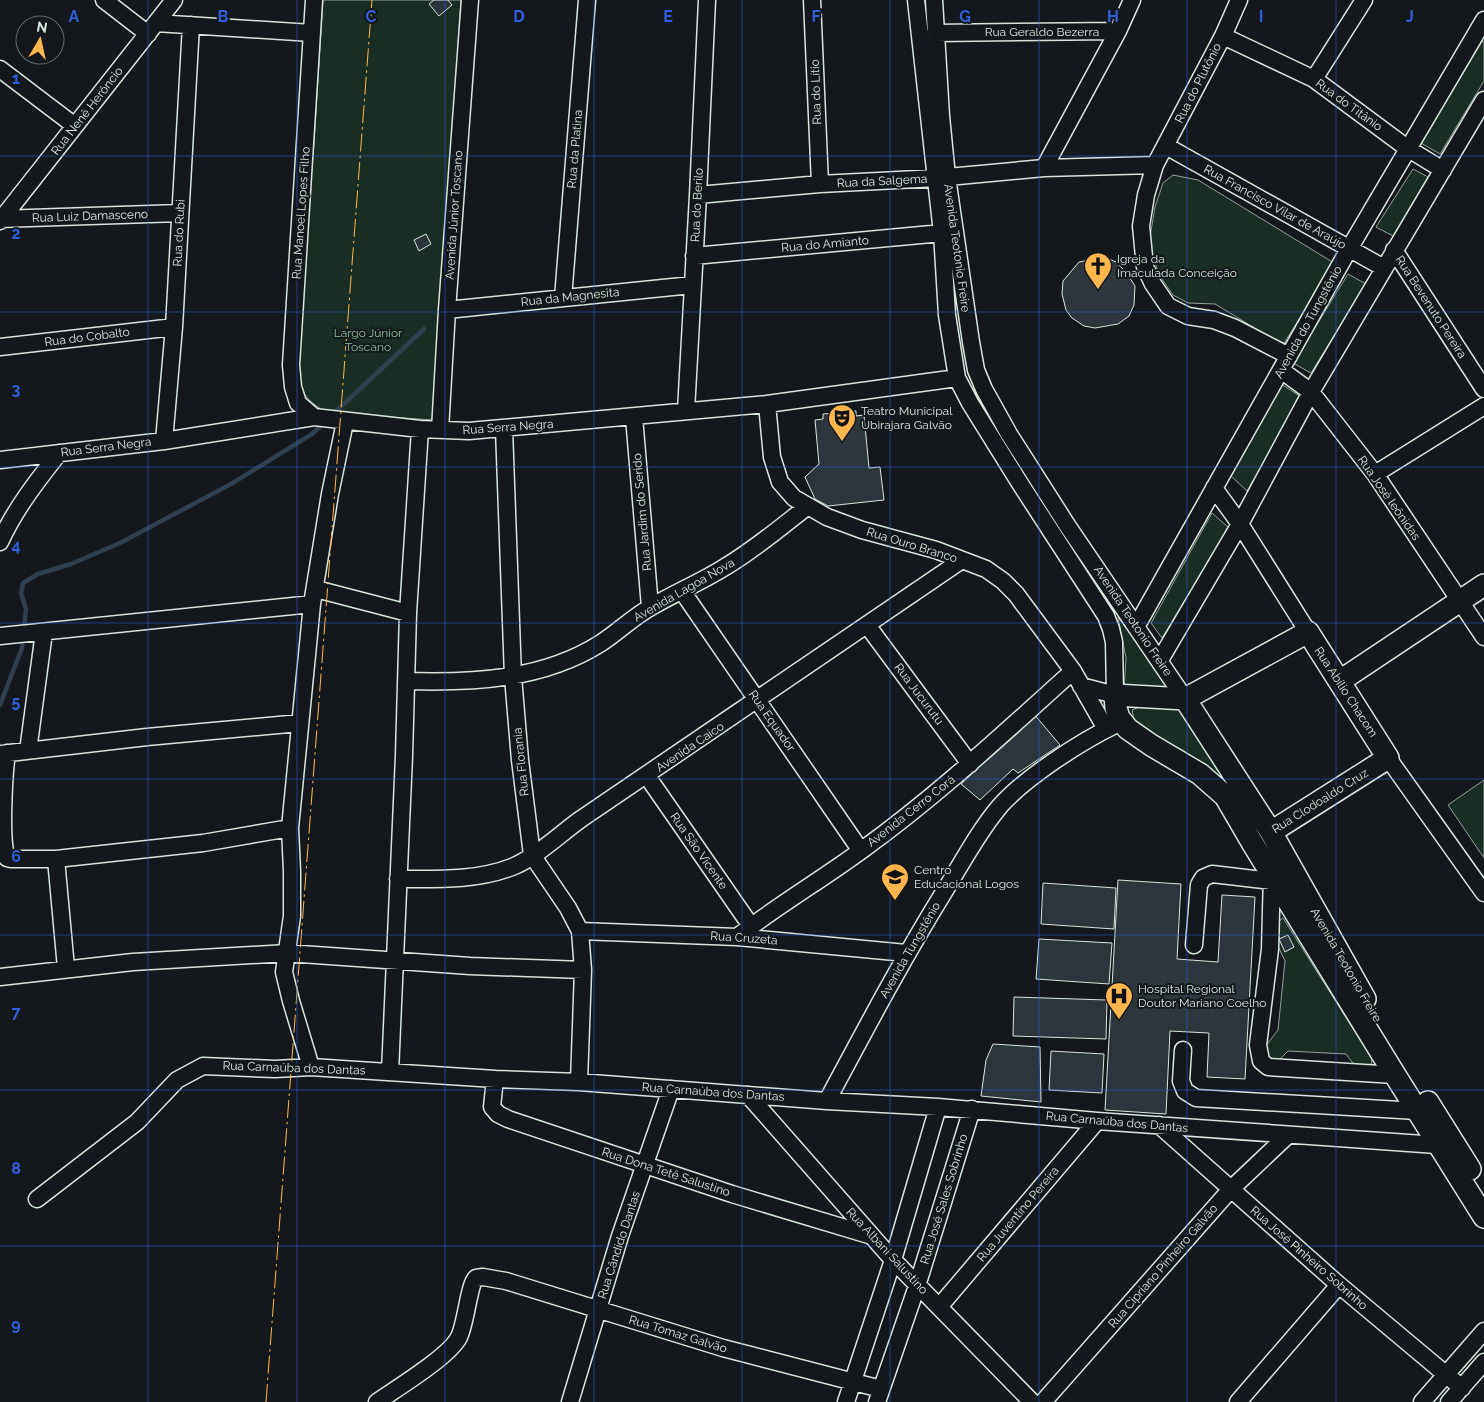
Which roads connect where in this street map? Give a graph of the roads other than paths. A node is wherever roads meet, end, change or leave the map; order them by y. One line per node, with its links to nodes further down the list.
1 (104, 0): 15 (street)
2 (174, 0): 15 (street, Rua Nenê Herôncio)
3 (314, 0): 17 (street, Rua Manoel Lopes Filho)
4 (470, 0): 41 (street, Avenida Júnior Toscano)
5 (588, 0): 40 (street, Rua da Platina)
6 (707, 0): 31 (street, Rua do Berilo)
7 (812, 0): 30 (street, Rua do Lítio)
8 (916, 0): 29 (street, Avenida Teotonio Freire)
9 (934, 0): 18 (street, Avenida Teotonio Freire)
10 (1132, 0): 16 (street)
11 (1240, 0): 19 (street, Rua do Plutônio)
12 (1364, 0): 21 (street)
13 (1484, 20): 25 (street, Avenida do Tungstênio)
14 (191, 25): 15 (street); 17 (street); 32 (street, Rua do Rubi)
15 (152, 28): 23 (street, Rua Nenê Herôncio)
16 (1118, 31): 18 (street, Rua Geraldo Bezerra); 27 (street)
17 (312, 33): 51 (street, Rua Manoel Lopes Filho)
18 (935, 33): 29 (street, Avenida Teotonio Freire)
19 (1223, 36): 21 (street, Rua do Titânio); 24 (street, Rua do Plutônio)
20 (0, 69): 23 (street)
21 (1314, 79): 25 (street, Rua do Titânio)
22 (1484, 100): 28 (street)
23 (75, 126): 33 (street, Rua Nenê Herôncio)
24 (1166, 146): 26 (street, Rua do Plutônio); 35 (street, Rua Francisco Vilar de Araújo)
25 (1407, 148): 28 (street, Rua do Titânio); 35 (street, Avenida do Tungstênio)
26 (1155, 165): 27 (street, Rua da Salgema); 44 (street)
27 (1044, 168): 29 (street, Rua da Salgema)
28 (1443, 170): 36 (street)
29 (942, 178): 30 (street, Rua da Salgema); 34 (street, Avenida Teotonio Freire)
30 (820, 184): 31 (street, Rua da Salgema)
31 (698, 195): 37 (street, Rua do Berilo)
32 (180, 213): 33 (street, Rua Luiz Damasceno); 42 (street, Rua do Rubi)
33 (0, 220)
34 (949, 233): 37 (street, Rua do Amianto); 45 (street, Avenida Teotonio Freire); 63 (street, Avenida Teotonio Freire)
35 (1349, 249): 38 (street, Rua Francisco Vilar de Araújo); 44 (street, Avenida do Tungstênio)
36 (1394, 250): 38 (street); 46 (street, Rua Bevenuto Pereira)
37 (694, 256): 39 (street, Rua do Berilo)
38 (1384, 268): 47 (street)
39 (692, 285): 40 (street, Rua da Magnesita); 50 (street, Rua do Berilo)
40 (563, 298): 41 (street, Rua da Magnesita)
41 (447, 310): 56 (street, Avenida Júnior Toscano)
42 (174, 327): 43 (street, Rua do Cobalto); 57 (street, Rua do Rubi)
43 (0, 347)
44 (1285, 363): 47 (street, Rua José leônidas); 61 (street, Avenida do Tungstênio)
45 (957, 378): 48 (street, Rua Serra Negra); 64 (street, Avenida Teotonio Freire)
46 (1484, 390)
47 (1311, 392): 60 (street, Rua José leônidas); 65 (street)
48 (767, 404): 50 (street, Rua Serra Negra); 62 (street, Rua Ouro Branco)
49 (1484, 406): 60 (street)
50 (686, 411): 52 (street, Rua Serra Negra)
51 (314, 417): 53 (street, Rua Serra Negra); 57 (street, Rua Serra Negra)
52 (634, 417): 55 (street, Rua Serra Negra); 72 (street, Rua Jardim do Serido)
53 (345, 422): 54 (street, Rua Serra Negra); 70 (street)
54 (420, 429): 56 (street, Rua Serra Negra); 73 (street)
55 (504, 429): 56 (street, Rua Serra Negra); 82 (street, Rua Florania)
56 (440, 430)
57 (164, 440): 58 (street, Rua Serra Negra)
58 (59, 453): 59 (street, Rua Serra Negra); 66 (street)
59 (0, 460)
60 (1375, 474): 71 (street, Rua José leônidas)
61 (1214, 488): 65 (street, Rua Abílio Chacom); 75 (street, Avenida do Tungstênio)
62 (808, 506): 67 (street, Rua Ouro Branco); 69 (street, Avenida Lagoa Nova)
63 (1061, 514): 64 (street); 75 (street, Avenida Teotonio Freire)
64 (1046, 523): 86 (street, Avenida Teotonio Freire)
65 (1240, 524): 77 (street, Rua Abílio Chacom); 80 (street)
66 (0, 542)
67 (962, 560): 74 (street, Avenida Caico); 81 (street, Rua Ouro Branco)
68 (1484, 585): 71 (main road)
69 (682, 591): 72 (street, Avenida Lagoa Nova); 88 (street, Rua Equador)
70 (314, 597): 73 (street); 76 (street); 89 (street)
71 (1460, 602): 79 (street, Rua José leônidas); 83 (main road)
72 (650, 607): 82 (street, Avenida Lagoa Nova)
73 (408, 613): 84 (street)
74 (867, 625): 88 (street, Avenida Caico); 94 (street, Rua Jucurutu)
75 (1136, 627): 80 (street, Avenida Teotonio Freire)
76 (44, 632): 78 (street); 91 (street)
77 (1308, 632): 83 (main road, Rua Abílio Chacom); 87 (main road)
78 (0, 636)
79 (1484, 638)
80 (1160, 660): 87 (street, Avenida Teotonio Freire)
81 (1073, 671): 85 (street, Rua Ouro Branco); 94 (street, Avenida Cerro Corá)
82 (513, 677): 84 (street, Avenida Lagoa Nova); 100 (street, Rua Florania)
83 (1340, 680): 93 (main road, Rua Abílio Chacom)
84 (406, 681): 103 (street)
85 (1082, 686): 86 (street); 90 (street, Rua Ouro Branco)
86 (1115, 695): 87 (main road); 90 (main road, Avenida Teotonio Freire)
87 (1185, 699): 97 (main road, Avenida Teotonio Freire)
88 (758, 700): 95 (street, Avenida Caico); 99 (street, Rua Equador)
89 (300, 723): 91 (street); 96 (street)
90 (1113, 725): 98 (main road, Avenida Teotonio Freire); 110 (street, Avenida Tungstênio)
91 (28, 750): 92 (street)
92 (3, 753): 101 (street)
93 (1388, 758): 97 (main road, Rua Clodoaldo Cruz); 104 (street, Rua Abílio Chacom)
94 (970, 764): 99 (street, Avenida Cerro Corá)
95 (647, 776): 100 (street, Avenida Caico); 105 (street, Rua São Vicente)
96 (290, 828): 101 (street); 109 (street)
97 (1271, 832): 98 (street, Rua Clodoaldo Cruz); 132 (main road, Avenida Teotonio Freire)
98 (1253, 844): 102 (main road, Avenida Teotonio Freire)
99 (861, 851): 105 (street, Avenida Cerro Corá)
100 (532, 855): 103 (street, Avenida Caico); 106 (street, Rua Florania)
101 (56, 859): 112 (street)
102 (1272, 878): 108 (street); 118 (main road, Avenida Teotonio Freire); 118 (street)
103 (398, 879): 111 (street)
104 (1484, 893)
105 (750, 926): 107 (street, Avenida Cerro Corá)
106 (580, 931): 107 (street, Rua Cruzeta); 113 (street, Rua Florania)
107 (737, 937): 110 (street, Rua Cruzeta)
108 (1194, 945)
109 (287, 953): 111 (street); 112 (street); 116 (street)
110 (906, 953): 123 (street, Avenida Tungstênio)
111 (394, 961): 113 (street); 117 (street)
112 (66, 968): 114 (street)
113 (583, 970): 120 (street, Rua Florania)
114 (0, 977)
115 (1183, 1050): 126 (street)
116 (311, 1067): 117 (street, Rua Carnaúba dos Dantas); 135 (street, Rua Carnaúba dos Dantas)
117 (390, 1072): 119 (street, Rua Carnaúba dos Dantas)
118 (1395, 1076): 126 (main road, Avenida Teotonio Freire)
119 (495, 1079): 120 (street, Rua Carnaúba dos Dantas); 131 (street, Rua Dona Tetê Salustino)
120 (579, 1082): 121 (street, Rua Carnaúba dos Dantas)
121 (671, 1089): 122 (street, Rua Carnaúba dos Dantas); 131 (street, Rua Cândido Dantas)
122 (748, 1095): 123 (street, Rua Carnaúba dos Dantas); 137 (street, Rua Albani Salustino)
123 (827, 1100): 124 (street, Rua Carnaúba dos Dantas)
124 (938, 1106): 125 (street, Rua Carnaúba dos Dantas); 138 (street)
125 (972, 1109): 127 (street, Rua Carnaúba dos Dantas); 140 (street, Rua José Sales Sobrinho)
126 (1417, 1111): 130 (main road, Avenida Teotonio Freire)
127 (1097, 1121): 128 (street, Rua Carnaúba dos Dantas); 141 (street, Rua Juventino Pereira)
128 (1159, 1125): 129 (street, Rua Carnaúba dos Dantas); 133 (street, Rua José Pinheiro Sobrinho)
129 (1288, 1135): 130 (street, Rua Carnaúba dos Dantas); 133 (street, Rua Cipriano Pinheiro Galvão)
130 (1437, 1144): 136 (main road, Avenida Teotonio Freire)
131 (646, 1164): 137 (street, Rua Dona Tetê Salustino); 142 (street, Rua Cândido Dantas)
132 (1478, 1168): 134 (main road, Avenida Teotonio Freire)
133 (1231, 1189): 139 (street, Rua José Pinheiro Sobrinho); 153 (street, Rua Cipriano Pinheiro Galvão)
134 (1484, 1190)
135 (37, 1199)
136 (1484, 1217)
137 (872, 1236): 138 (street, Rua Albani Salustino)
138 (893, 1260): 140 (street, Rua Albani Salustino); 146 (street)
139 (1339, 1285): 145 (street, Rua José Pinheiro Sobrinho); 154 (street)
140 (917, 1286): 141 (street, Rua Albani Salustino); 148 (street, Rua José Sales Sobrinho)
141 (939, 1307): 152 (street, Rua Albani Salustino)
142 (598, 1310): 146 (street, Rua Tomaz Galvão); 149 (street, Rua Tomaz Galvão); 150 (street, Rua Cândido Dantas)
143 (1484, 1331): 145 (street)
144 (1484, 1362): 147 (street)
145 (1446, 1374): 147 (street, Rua José Pinheiro Sobrinho); 155 (street)
146 (853, 1382): 148 (street, Rua Tomaz Galvão); 151 (street)
147 (1462, 1388): 156 (street)
148 (879, 1396)
149 (378, 1402)
150 (570, 1402)
151 (846, 1402)
152 (1032, 1402)
153 (1044, 1402)
154 (1238, 1402)
155 (1422, 1402)
156 (1449, 1402)

